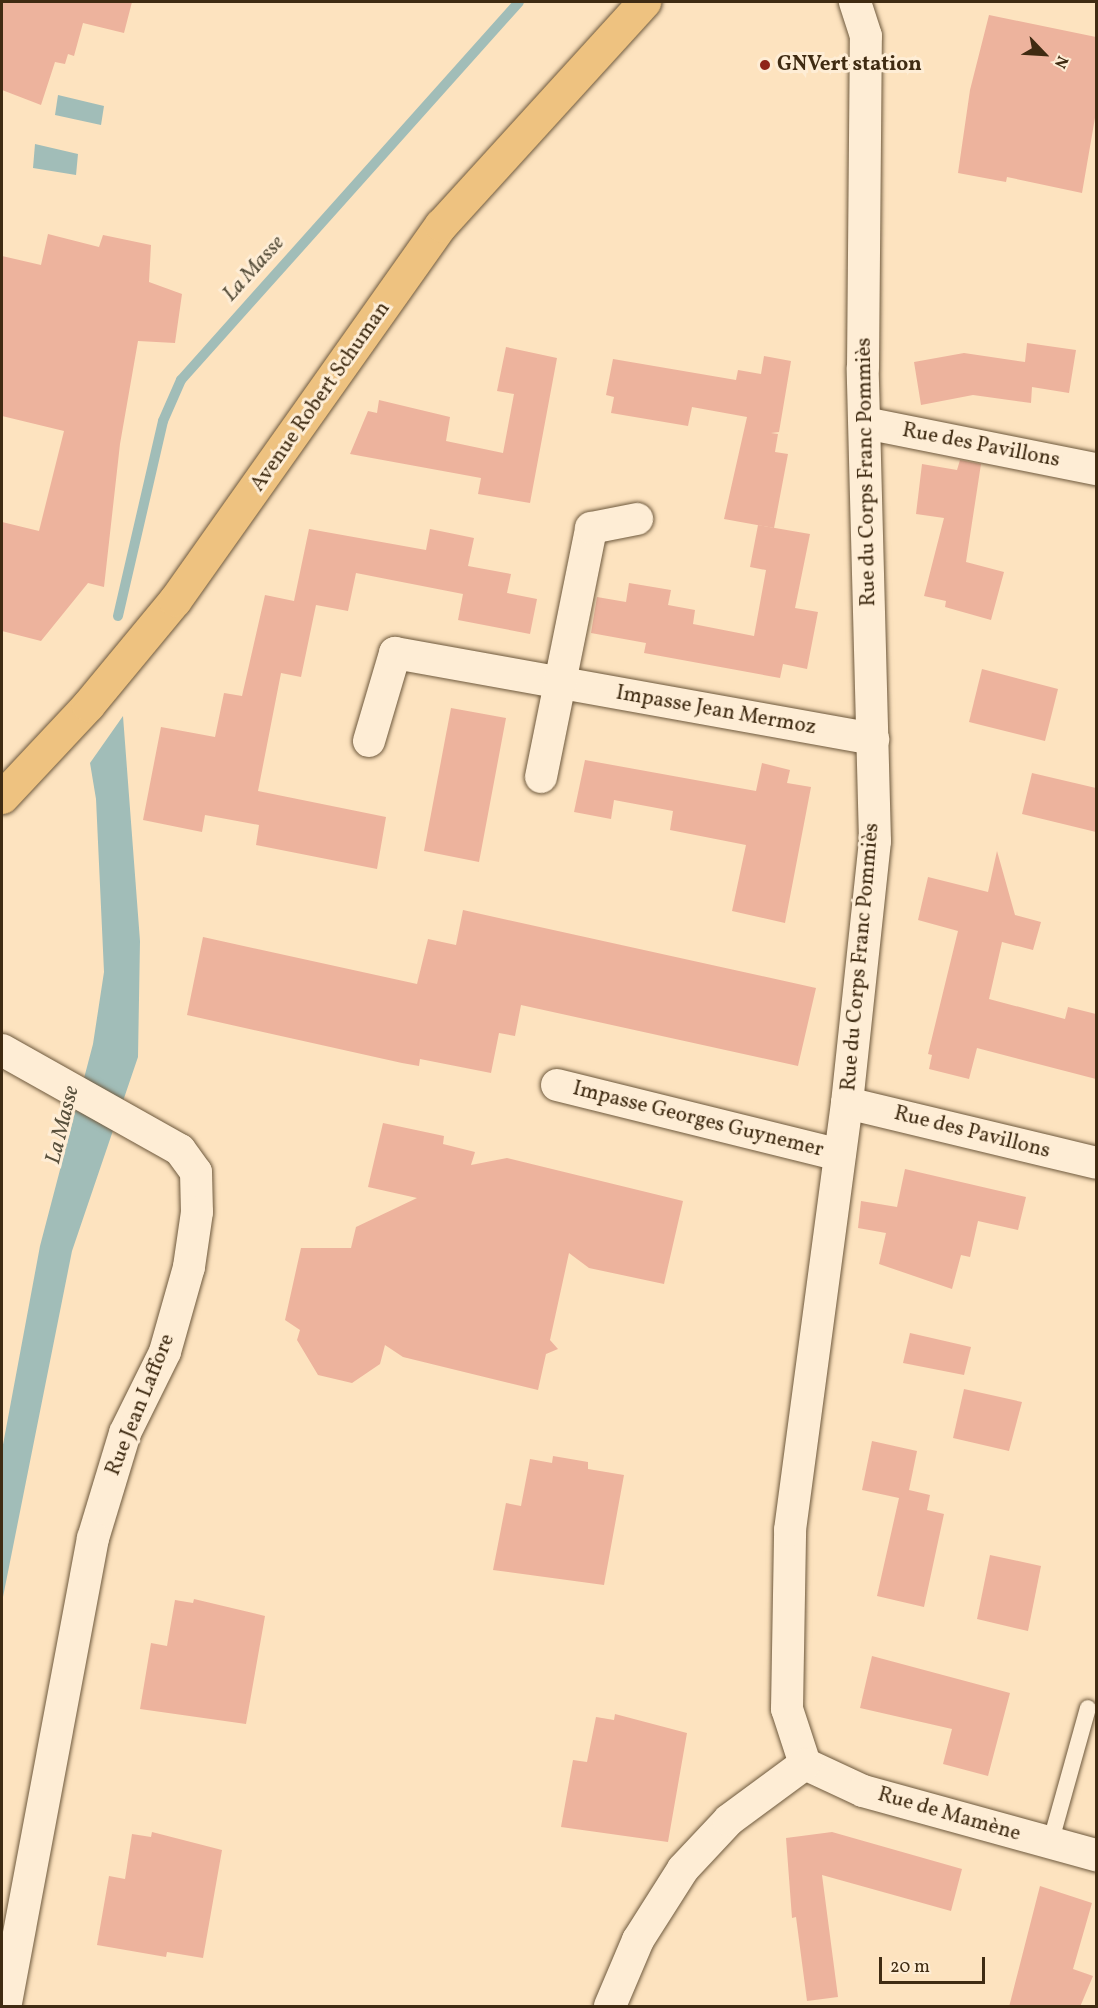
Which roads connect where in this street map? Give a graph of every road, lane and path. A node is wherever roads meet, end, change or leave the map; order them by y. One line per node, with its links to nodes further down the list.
1 (644, 2): 10 (main road, Avenue Robert Schuman)
2 (855, 2): 3 (street, Rue du Corps Franc Pommiès)
3 (866, 423): 4 (street, Rue des Pavillons); 7 (street, Rue du Corps Franc Pommiès)
4 (1096, 469)
5 (637, 519): 6 (street)
6 (559, 682): 7 (street, Impasse Jean Mermoz); 8 (street, Impasse Jean Mermoz); 9 (street)
7 (873, 739): 13 (street, Rue du Corps Franc Pommiès)
8 (369, 741)
9 (541, 777)
10 (8, 789)
11 (2, 1050): 20 (street, Rue Jean Laffore)
12 (557, 1085): 14 (street, Impasse Georges Guynemer)
13 (847, 1103): 14 (street, Rue du Corps Franc Pommiès); 15 (street, Rue des Pavillons)
14 (838, 1155): 17 (street, Rue du Corps Franc Pommiès)
15 (1096, 1163)
16 (1088, 1708): 18 (lane)
17 (805, 1764): 18 (street, Rue de Mamène); 21 (street)
18 (1050, 1844): 19 (street, Rue de Mamène)
19 (1096, 1855)
20 (5, 2007)
21 (610, 2007)

